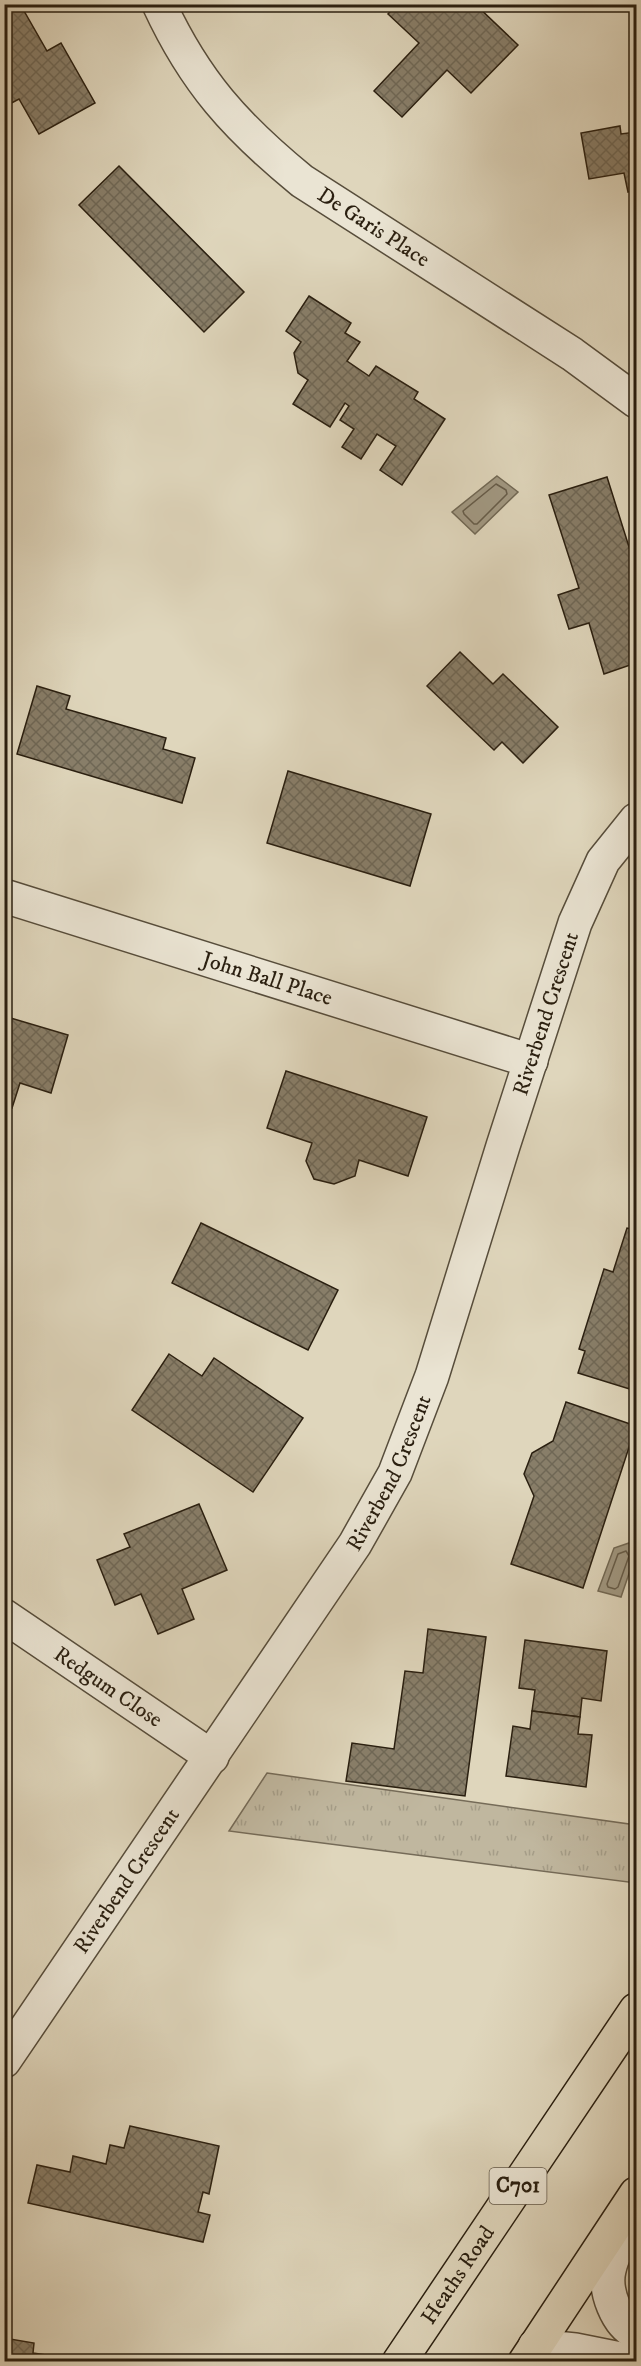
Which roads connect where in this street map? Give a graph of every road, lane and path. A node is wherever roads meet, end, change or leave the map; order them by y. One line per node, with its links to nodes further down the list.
1 (159, 4): 2 (street, De Garis Place)
2 (636, 401)
3 (636, 820): 5 (street, Riverbend Crescent)
4 (4, 896): 5 (street, John Ball Place)
5 (531, 1061): 7 (street, Riverbend Crescent)
6 (4, 1616): 7 (street, Redgum Close)
7 (212, 1757): 9 (street, Riverbend Crescent)
8 (636, 2010): 14 (main road, Heaths Road / C701)
9 (4, 2061)
10 (636, 2194): 13 (main road)
11 (636, 2218): 12 (street)
12 (636, 2333)
13 (530, 2354): 15 (street)
14 (399, 2361)
15 (635, 2361)

